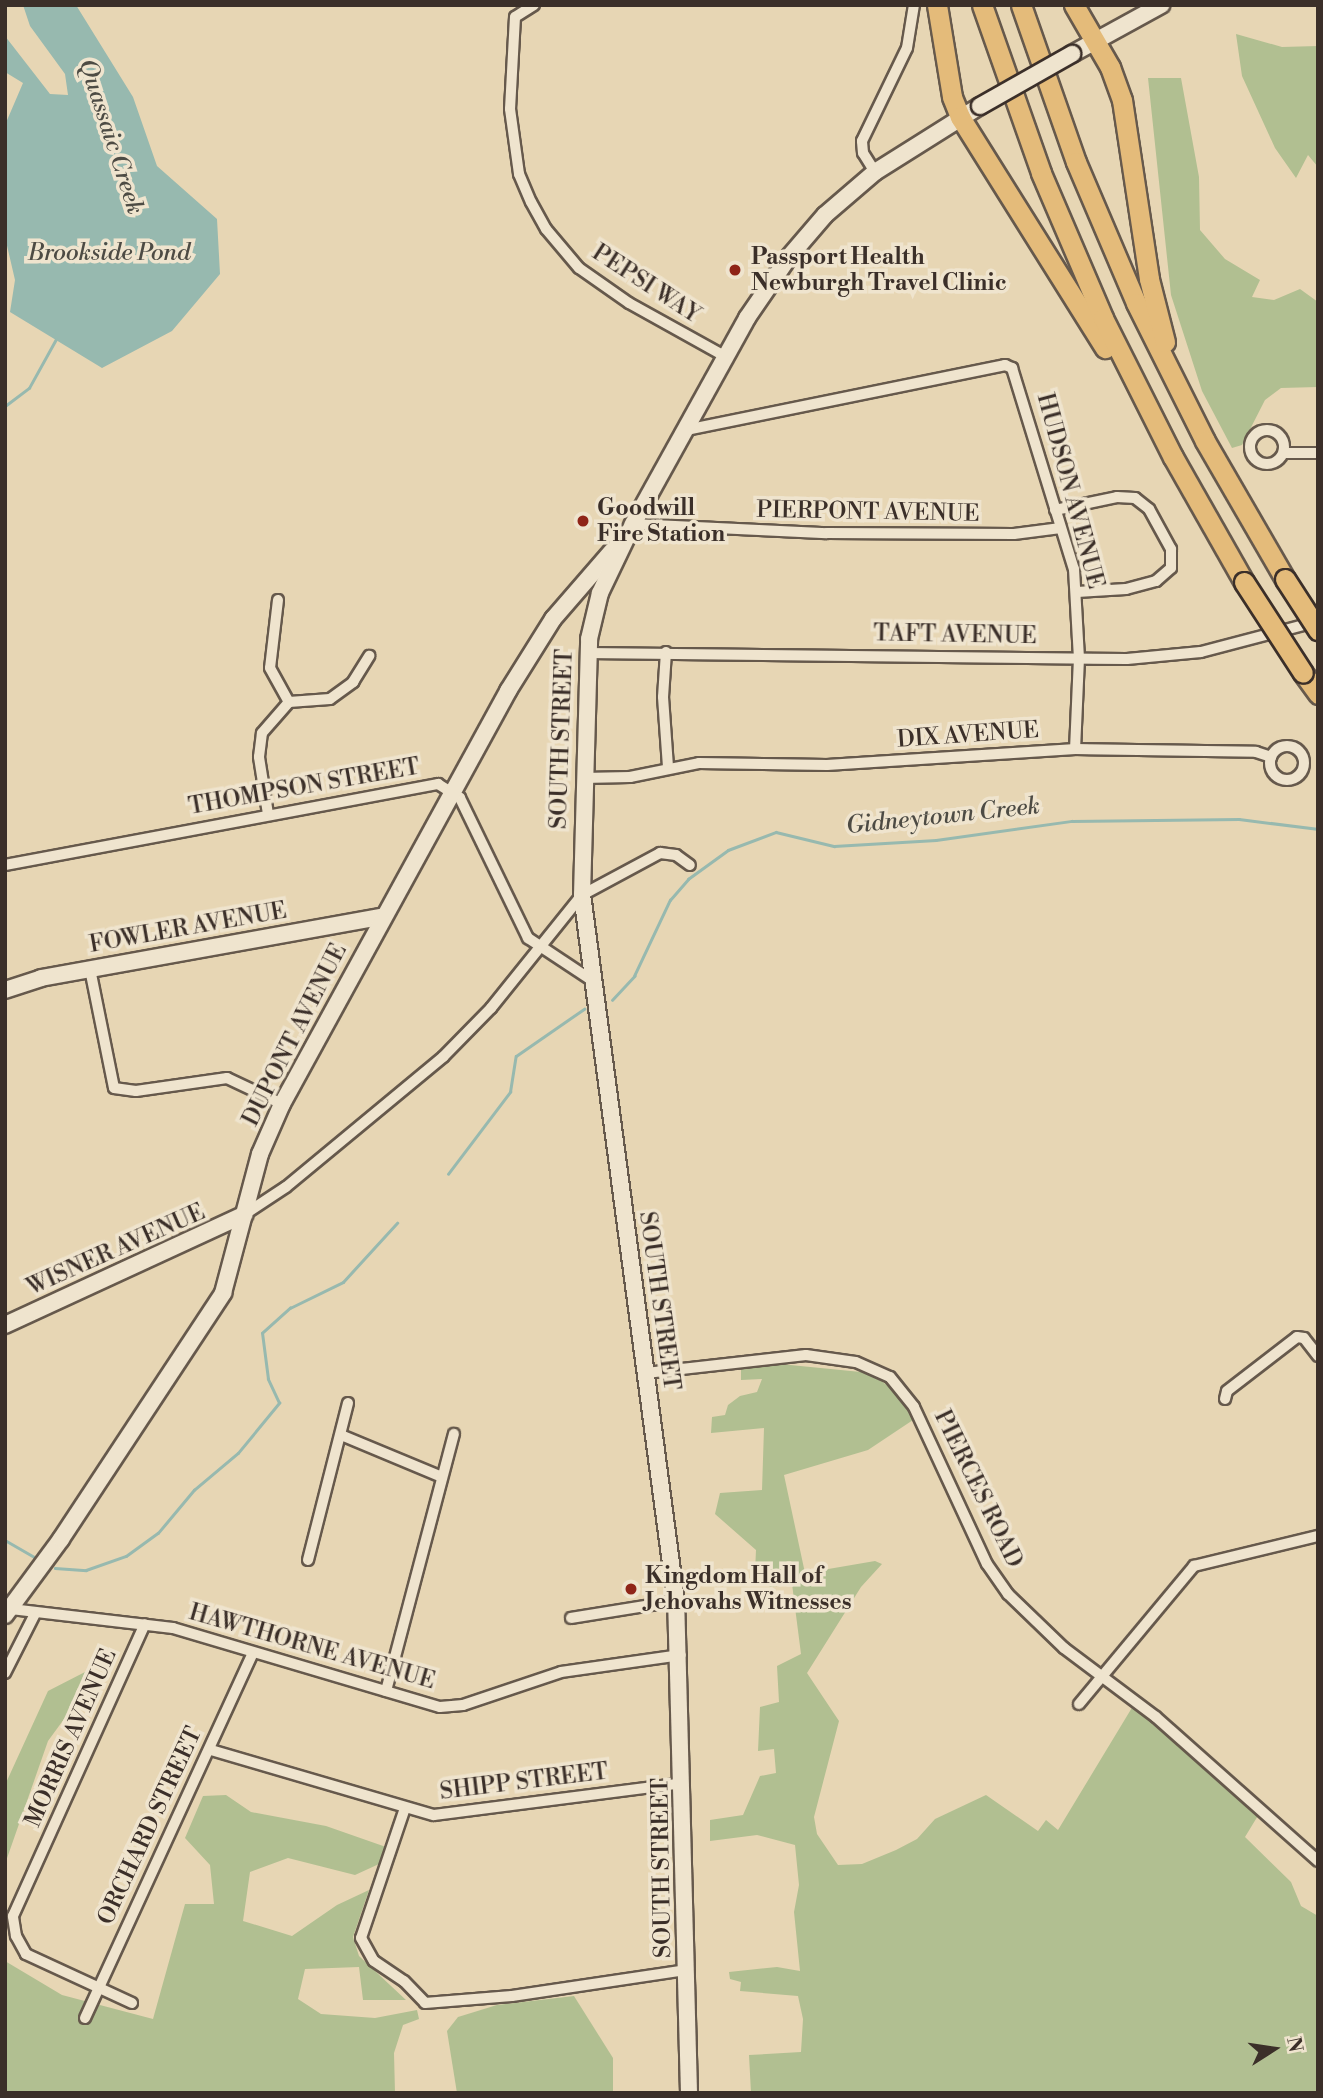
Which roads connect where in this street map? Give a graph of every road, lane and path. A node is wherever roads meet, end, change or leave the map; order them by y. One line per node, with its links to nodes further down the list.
1 (534, 5): 11 (street, PEPSI WAY)
2 (914, 5): 10 (street)
3 (937, 5): 9 (highway)
4 (982, 5): 16 (highway)
5 (1021, 5): 13 (highway)
6 (1074, 5): 8 (highway)
7 (1161, 5): 8 (street)
8 (1095, 42): 9 (street, bridge); 13 (highway)
9 (960, 117): 10 (street); 16 (highway)
10 (875, 172): 11 (street)
11 (726, 357): 12 (street)
12 (685, 430): 17 (street, HUDSON AVENUE); 18 (street)
13 (1205, 441): 23 (highway, bridge)
14 (1283, 453): 15 (street)
15 (1318, 453)
16 (1172, 457): 28 (highway, bridge)
17 (1055, 510): 19 (street, HUDSON AVENUE); 20 (street)
18 (633, 524): 19 (street, PIERPONT AVENUE); 25 (street, SOUTH STREET); 34 (street, DUPONT AVENUE)
19 (1061, 528): 20 (street, HUDSON AVENUE)
20 (1077, 592): 27 (street, HUDSON AVENUE)
21 (278, 600): 29 (street)
22 (1318, 621): 27 (street, TAFT AVENUE)
23 (1318, 630)
24 (666, 652): 25 (street, TAFT AVENUE); 27 (street, TAFT AVENUE); 32 (street)
25 (587, 653): 33 (street, SOUTH STREET)
26 (369, 656): 29 (street)
27 (1079, 657): 30 (street, HUDSON AVENUE)
28 (1318, 694)
29 (289, 702): 35 (street)
30 (1075, 749): 31 (street, DIX AVENUE); 32 (street, DIX AVENUE)
31 (1272, 757)
32 (668, 767): 33 (street, DIX AVENUE)
33 (583, 778): 38 (street, SOUTH STREET)
34 (453, 791): 35 (street, THOMPSON STREET); 39 (street, DUPONT AVENUE); 40 (street, THOMPSON STREET)
35 (268, 814): 36 (street, THOMPSON STREET)
36 (5, 864)
37 (690, 865): 38 (street)
38 (582, 895): 40 (street); 42 (street, SOUTH STREET)
39 (381, 917): 41 (street, FOWLER AVENUE); 44 (street, DUPONT AVENUE)
40 (540, 949): 42 (street, THOMPSON STREET); 45 (street)
41 (90, 969): 43 (street, FOWLER AVENUE); 44 (street)
42 (593, 981): 48 (street, SOUTH STREET)
43 (5, 990)
44 (282, 1104): 45 (street, DUPONT AVENUE)
45 (245, 1214): 46 (street, WISNER AVENUE); 57 (street, DUPONT AVENUE)
46 (5, 1325)
47 (1318, 1356): 49 (street)
48 (646, 1373): 56 (street, SOUTH STREET); 64 (street, PIERCES ROAD)
49 (1225, 1399)
50 (348, 1404): 52 (street)
51 (453, 1434): 53 (street)
52 (341, 1435): 53 (street); 55 (street)
53 (442, 1477): 65 (street)
54 (1318, 1536): 64 (street)
55 (308, 1560)
56 (676, 1601): 59 (street); 62 (street, SOUTH STREET)
57 (8, 1612): 58 (street, HAWTHORNE AVENUE)
58 (36, 1612): 60 (street, HAWTHORNE AVENUE); 63 (street)
59 (570, 1618)
60 (145, 1624): 61 (street, HAWTHORNE AVENUE); 72 (street, MORRIS AVENUE)
61 (253, 1653): 65 (street, HAWTHORNE AVENUE); 67 (street, ORCHARD STREET)
62 (681, 1655): 65 (street, HAWTHORNE AVENUE); 68 (street, SOUTH STREET)
63 (5, 1673)
64 (1099, 1675): 66 (street); 70 (street, PIERCES ROAD)
65 (386, 1692)
66 (1079, 1704)
67 (211, 1750): 69 (street, SHIPP STREET); 72 (street, ORCHARD STREET)
68 (683, 1783): 69 (street, SHIPP STREET); 71 (street, SOUTH STREET)
69 (405, 1808): 71 (street)
70 (1318, 1861)
71 (687, 1970): 75 (street, SOUTH STREET)
72 (99, 1988): 73 (street, MORRIS AVENUE); 74 (street, ORCHARD STREET)
73 (132, 2003)
74 (85, 2018)
75 (689, 2093)

